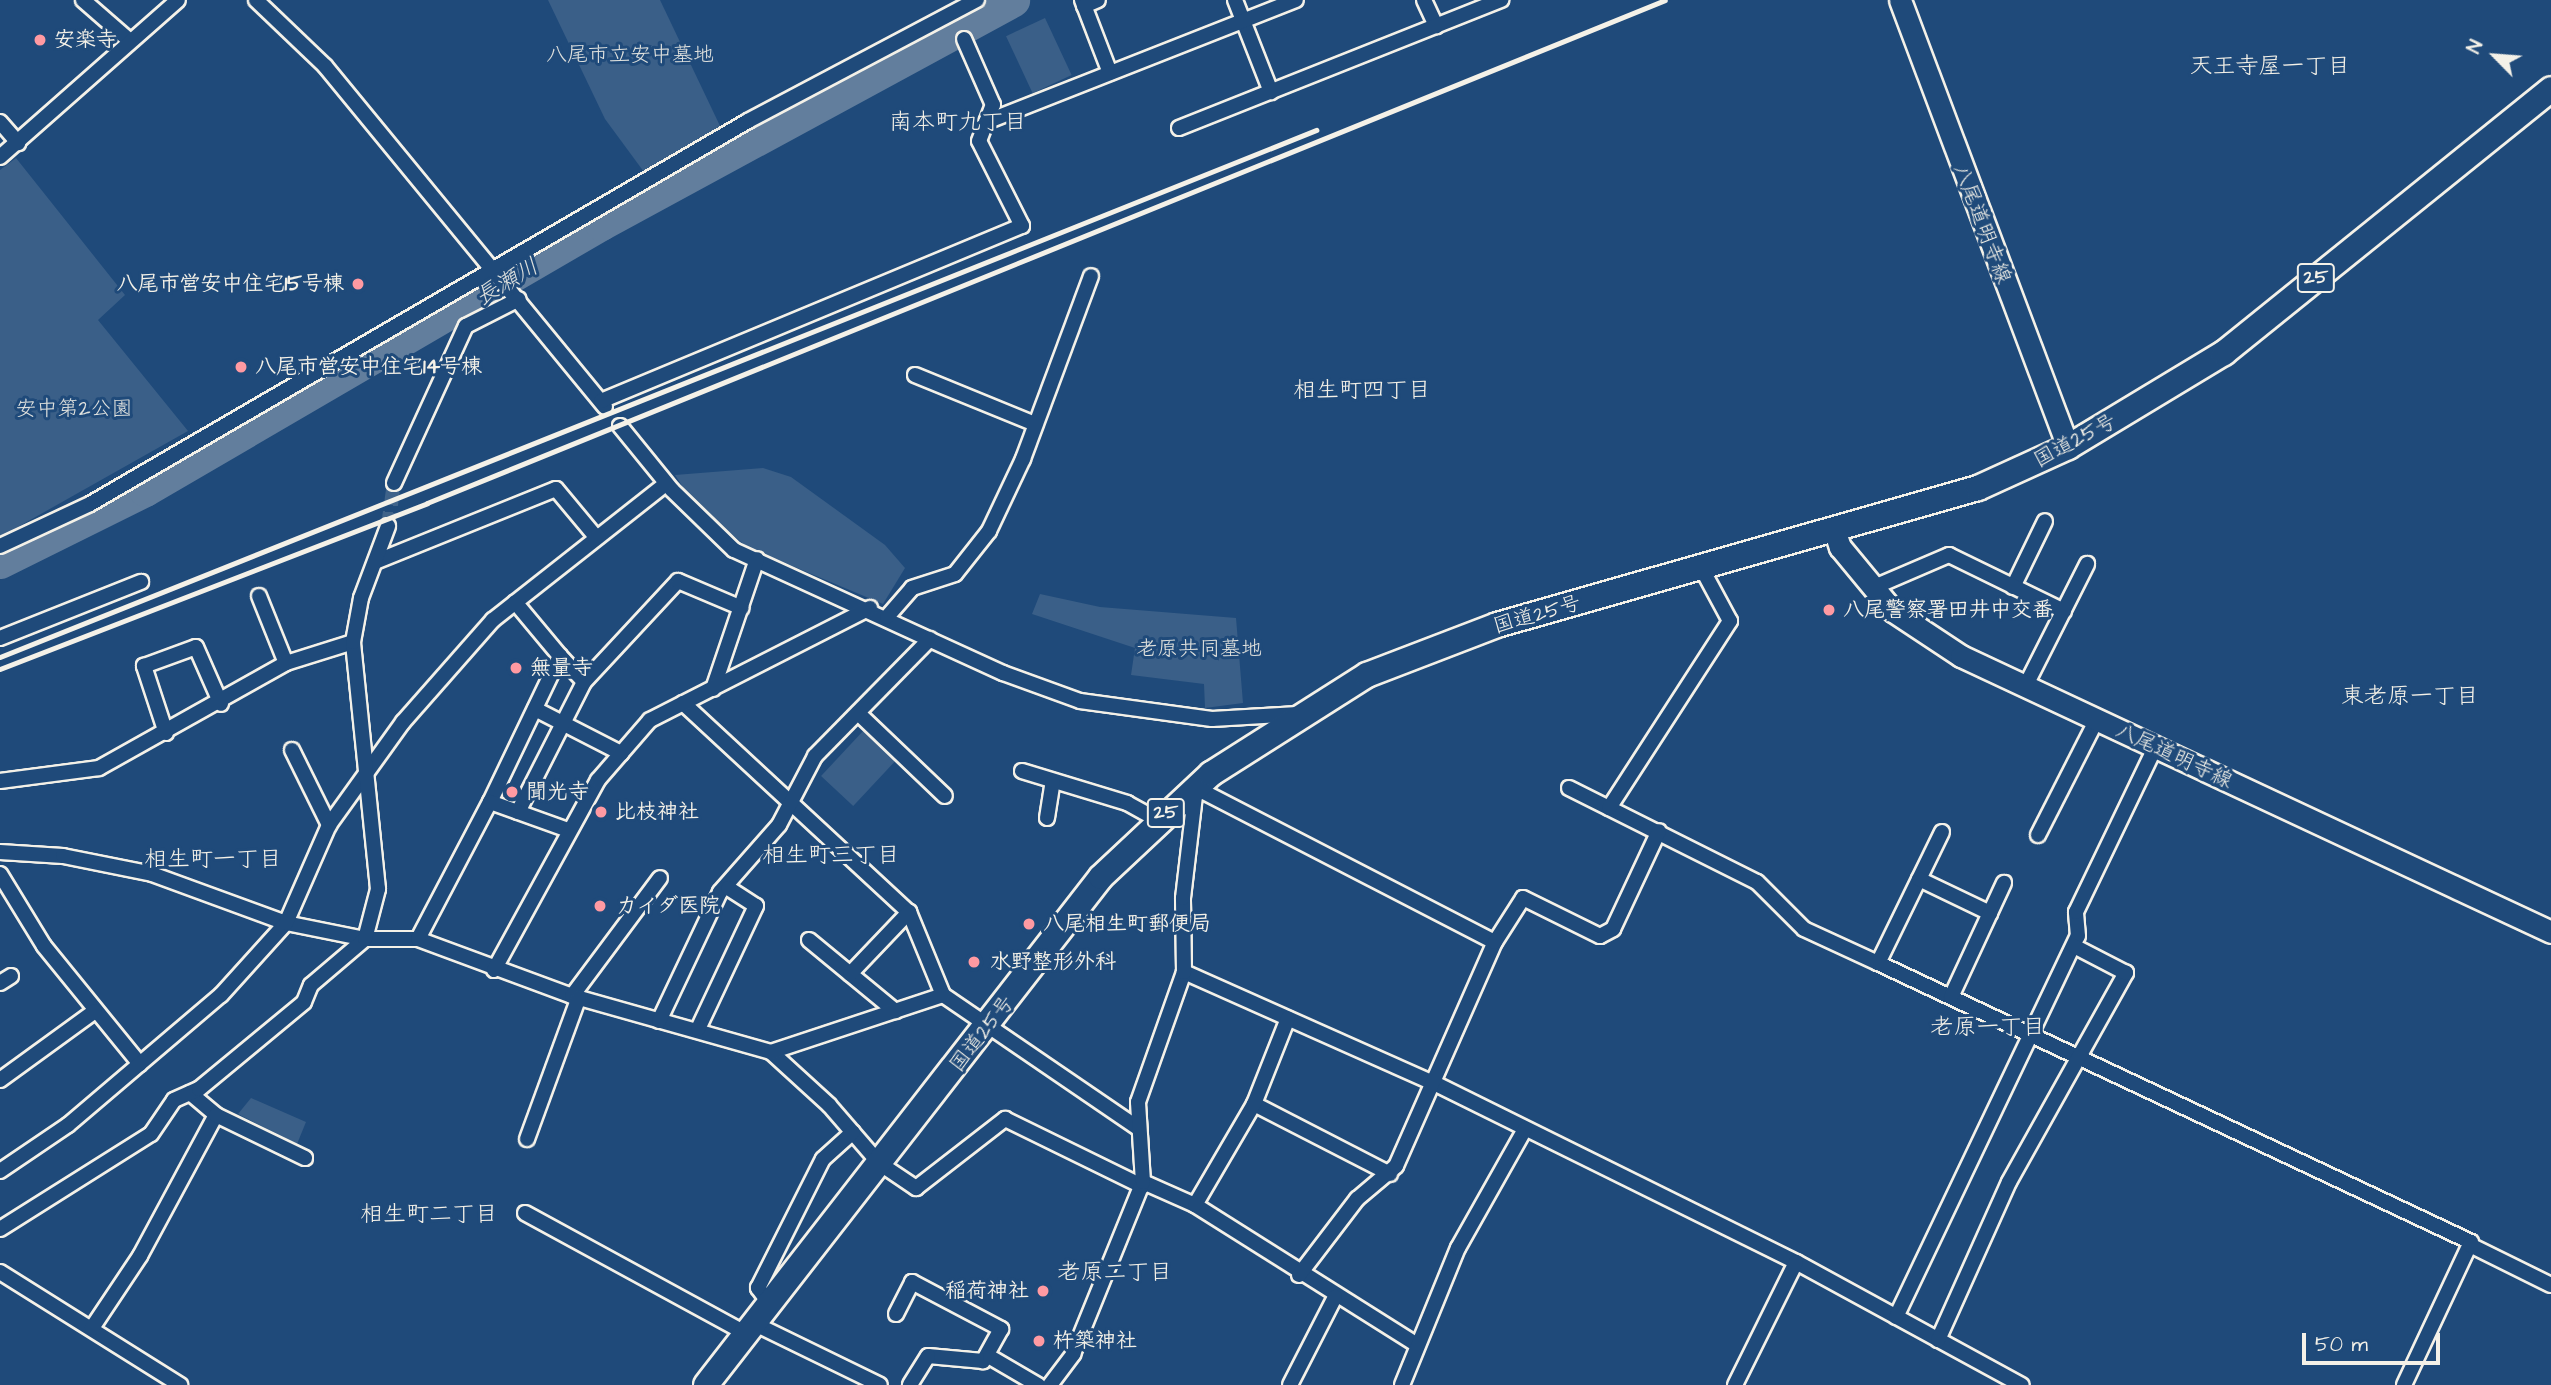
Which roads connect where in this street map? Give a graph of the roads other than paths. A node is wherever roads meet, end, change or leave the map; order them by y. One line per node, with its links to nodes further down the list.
1 (83, 0): 14 (street)
2 (178, 0): 14 (street)
3 (256, 0): 23 (street)
4 (977, 0): 23 (street)
5 (1235, 0): 11 (street)
6 (1296, 0): 11 (street)
7 (1424, 0): 12 (street)
8 (1501, 0): 12 (street)
9 (1900, 0): 29 (main road, 八尾道明寺線)
10 (1088, 2): 15 (street)
11 (1244, 20): 15 (street); 17 (street)
12 (1436, 26): 17 (street)
13 (964, 39): 19 (street)
14 (130, 41): 21 (street)
15 (1110, 74): 19 (street)
16 (2551, 89): 29 (highway, 国道25号 / 25)
17 (1271, 92): 20 (street)
18 (0, 122): 21 (street)
19 (986, 122): 25 (street)
20 (1179, 128)
21 (18, 143): 22 (street)
22 (0, 157)
23 (496, 271): 25 (street); 36 (street)
24 (1091, 276): 27 (street)
25 (515, 294): 30 (street)
26 (915, 375): 27 (street)
27 (1035, 424): 49 (street)
28 (620, 426): 31 (street)
29 (2068, 447): 34 (highway, 国道25号 / 25)
30 (394, 483)
31 (666, 484): 35 (street); 37 (street)
32 (2045, 522): 42 (street)
33 (388, 526): 38 (street)
34 (1835, 532): 40 (highway, 国道25号 / 25); 43 (main road, 八尾道明寺線)
35 (596, 537): 38 (street); 45 (street)
36 (0, 546)
37 (757, 559): 46 (street); 47 (street)
38 (375, 562): 52 (street)
39 (2087, 564): 48 (street)
40 (1702, 569): 62 (highway, 国道25号 / 25); 78 (street)
41 (141, 582): 50 (street)
42 (2013, 587): 43 (street); 48 (street)
43 (1872, 588): 56 (main road, 八尾道明寺線)
44 (259, 596): 54 (street)
45 (515, 602): 53 (street); 70 (street)
46 (742, 608): 55 (street); 57 (street)
47 (870, 608): 49 (street); 57 (street)
48 (2064, 611): 56 (street)
49 (887, 617): 51 (street)
50 (0, 638)
51 (930, 639): 61 (street); 62 (street)
52 (353, 642): 54 (street); 70 (street)
53 (561, 656): 55 (street); 60 (street)
54 (286, 663): 58 (street)
55 (584, 682): 64 (street)
56 (2025, 687): 63 (main road, 八尾道明寺線)
57 (713, 689): 59 (street)
58 (221, 704): 65 (street); 65 (street)
59 (683, 704): 68 (street); 77 (street)
60 (535, 709): 64 (street); 76 (street)
61 (858, 713): 75 (street); 77 (street)
62 (1298, 714): 73 (highway, 国道25号 / 25)
63 (2096, 721): 66 (main road, 八尾道明寺線); 86 (street)
64 (561, 722): 68 (street); 79 (street)
65 (166, 733): 71 (street)
66 (2155, 748): 96 (main road, 八尾道明寺線); 101 (street)
67 (292, 750): 82 (street)
68 (621, 753): 83 (street)
69 (1022, 771): 72 (street)
70 (363, 775): 82 (street); 97 (street)
71 (0, 781)
72 (1053, 781): 80 (street); 81 (street)
73 (1196, 788): 81 (highway, 国道25号 / 25); 100 (street); 104 (street)
74 (1569, 788): 78 (street)
75 (944, 796)
76 (490, 802): 79 (street); 98 (street)
77 (786, 805): 92 (street); 93 (street)
78 (1609, 808): 84 (street)
79 (518, 812): 83 (street)
80 (1048, 818)
81 (1158, 820): 113 (highway, 国道25号 / 25)
82 (329, 825): 95 (street)
83 (568, 830): 103 (street)
84 (1659, 831): 100 (street); 102 (street)
85 (1942, 832): 90 (street)
86 (2038, 835)
87 (0, 852): 95 (street)
88 (0, 874): 109 (street)
89 (660, 878): 107 (street)
90 (1919, 879): 94 (street); 102 (street)
91 (2004, 883): 94 (street)
92 (728, 888): 112 (street); 114 (street)
93 (909, 912): 105 (street); 106 (street)
94 (1990, 913): 108 (street)
95 (286, 923): 97 (street); 118 (street)
96 (2551, 932)
97 (365, 939): 98 (street); 121 (street)
98 (418, 939): 103 (street)
99 (809, 940): 105 (street)
100 (1494, 942): 120 (street)
101 (2074, 946): 115 (street); 117 (street)
102 (1878, 963): 108 (street)
103 (494, 970): 107 (street)
104 (1184, 972): 111 (street); 124 (street)
105 (850, 974): 110 (street)
106 (943, 995): 110 (street); 113 (street)
107 (576, 997): 112 (street); 127 (street)
108 (1951, 998): 115 (street)
109 (95, 1011): 118 (street); 119 (street)
110 (895, 1011): 116 (street)
111 (1288, 1018): 120 (street); 122 (street)
112 (659, 1021): 114 (street)
113 (990, 1025): 124 (street); 129 (highway, 国道25号 / 25)
114 (698, 1029): 116 (street)
115 (2032, 1035): 117 (street); 144 (street)
116 (771, 1052): 126 (street)
117 (2083, 1059): 136 (street); 147 (street)
118 (140, 1064): 130 (street)
119 (0, 1080)
120 (1436, 1084): 125 (street); 131 (street)
121 (190, 1093): 123 (street); 135 (street)
122 (1254, 1104): 131 (street); 133 (street)
123 (216, 1115): 128 (street); 145 (street)
124 (1138, 1128): 132 (street)
125 (1525, 1129): 137 (street); 148 (street)
126 (853, 1132): 129 (street); 142 (street)
127 (527, 1139)
128 (305, 1158)
129 (879, 1163): 132 (street); 142 (highway, 国道25号 / 25)
130 (0, 1171)
131 (1390, 1174): 139 (street)
132 (1142, 1184): 133 (street); 150 (street)
133 (1195, 1205): 139 (street)
134 (525, 1213): 146 (street)
135 (0, 1229)
136 (2470, 1245): 140 (street); 159 (street)
137 (1796, 1262): 144 (street); 157 (street)
138 (0, 1272): 145 (street)
139 (1299, 1275): 141 (street)
140 (2551, 1285)
141 (1335, 1297): 148 (street); 155 (street)
142 (769, 1303): 146 (highway, 国道25号 / 25)
143 (896, 1314): 149 (street)
144 (1896, 1317): 147 (street)
145 (92, 1328): 151 (street)
146 (749, 1328): 152 (highway, 国道25号 / 25); 153 (street)
147 (1938, 1340): 158 (street)
148 (1417, 1345): 156 (street)
149 (990, 1357): 150 (street); 154 (street)
150 (1050, 1384)
151 (180, 1385)
152 (706, 1385)
153 (880, 1385)
154 (910, 1385)
155 (1290, 1385)
156 (1402, 1385)
157 (1735, 1385)
158 (2022, 1385)
159 (2404, 1385)

